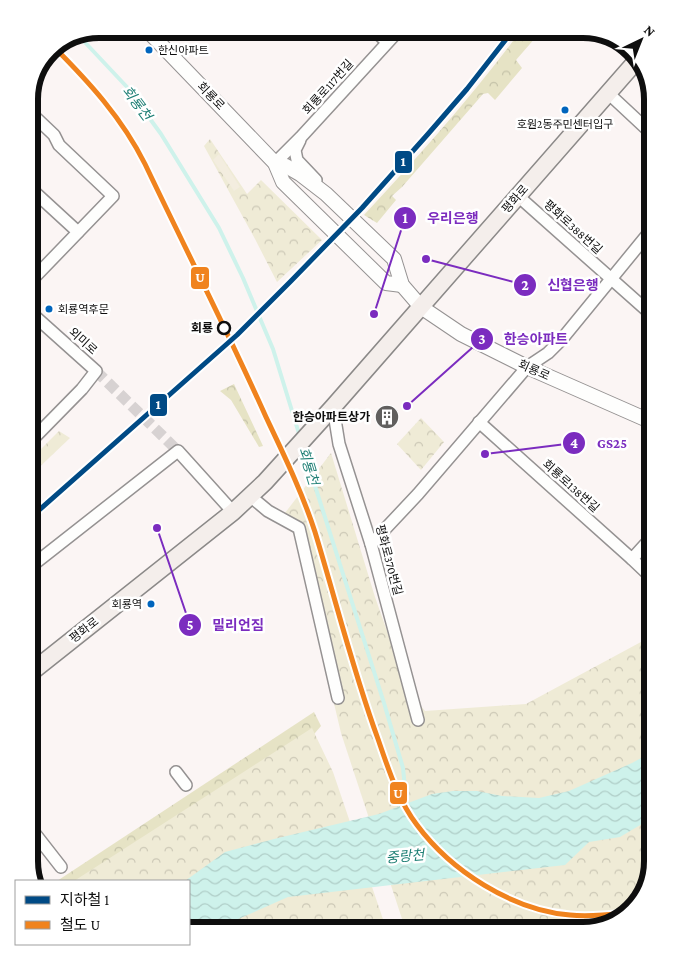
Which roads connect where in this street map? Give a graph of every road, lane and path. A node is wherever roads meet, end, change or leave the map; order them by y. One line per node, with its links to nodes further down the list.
1 (154, 37): 10 (street, 회룡로)
2 (382, 38): 4 (street)
3 (391, 38): 4 (street, 회룡로117번길)
4 (387, 42): 9 (street, 회룡로117번길)
5 (633, 65): 6 (main road, 평화로)
6 (608, 93): 8 (street); 13 (main road, 평화로)
7 (38, 120): 14 (street)
8 (644, 127)
9 (301, 137): 10 (street, 회룡로117번길); 11 (street)
10 (275, 163): 11 (street, 회룡로); 18 (street, 회룡로)
11 (326, 194): 18 (street, 회룡로)
12 (38, 195): 14 (street)
13 (518, 196): 17 (street, 평화로388번길); 19 (main road, 평화로)
14 (78, 232): 16 (street)
15 (644, 239): 17 (street)
16 (38, 274)
17 (610, 279): 20 (street, 평화로388번길); 22 (street)
18 (402, 285): 19 (street, 회룡로)
19 (421, 307): 22 (street, 회룡로); 23 (main road, 평화로)
20 (644, 308)
21 (38, 319): 26 (street, 외미로)
22 (527, 367): 24 (street, 회룡로); 25 (street)
23 (332, 407): 27 (main road, 평화로); 29 (street, 평화로370번길)
24 (644, 418)
25 (479, 422): 29 (street); 31 (street, 회룡로138번길)
26 (38, 434)
27 (250, 496): 28 (main road, 평화로); 35 (street)
28 (234, 512): 32 (street); 34 (main road, 평화로)
29 (371, 544): 36 (street, 평화로370번길)
30 (644, 546): 31 (street)
31 (632, 560): 33 (street, 회룡로138번길)
32 (37, 561)
33 (644, 571)
34 (37, 667)
35 (338, 698)
36 (418, 720)
37 (176, 772): 38 (street)
38 (186, 784)
39 (37, 838): 40 (street)
40 (61, 866)

